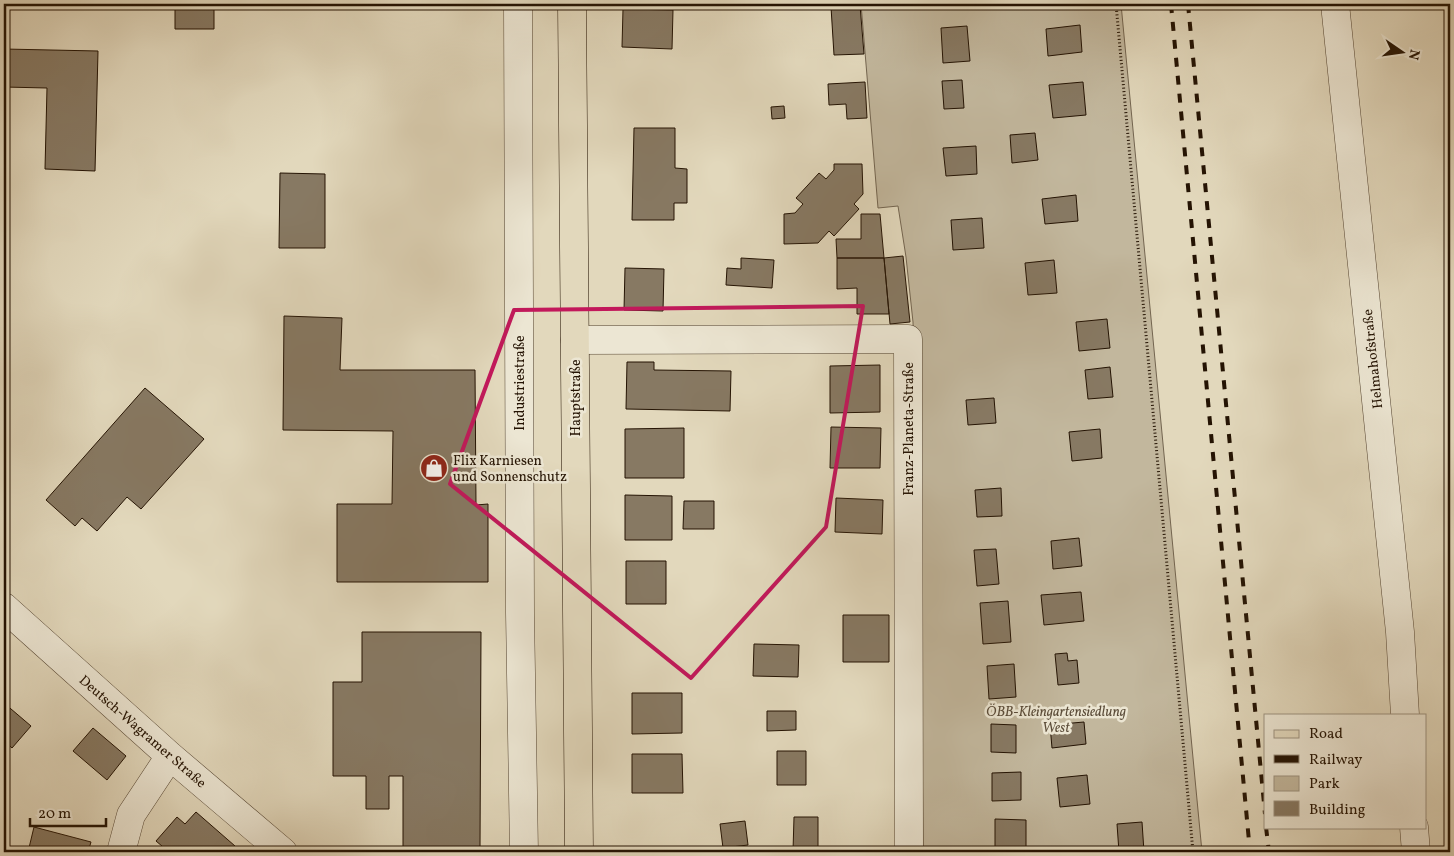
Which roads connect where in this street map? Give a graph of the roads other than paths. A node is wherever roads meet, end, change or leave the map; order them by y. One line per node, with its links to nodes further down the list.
1 (518, 4): 11 (street, Industriestraße)
2 (572, 4): 4 (main road, Hauptstraße)
3 (1335, 4): 6 (street, Helmahofstraße)
4 (575, 340): 12 (main road, Hauptstraße); 13 (street, Franz-Planeta-Straße)
5 (4, 607): 7 (street, Deutsch-Wagramer Straße)
6 (1405, 714)
7 (170, 756): 9 (street); 10 (street, Deutsch-Wagramer Straße)
8 (1414, 828): 14 (street)
9 (121, 852)
10 (283, 852)
11 (524, 852)
12 (579, 852)
13 (909, 852)
14 (1416, 852)

